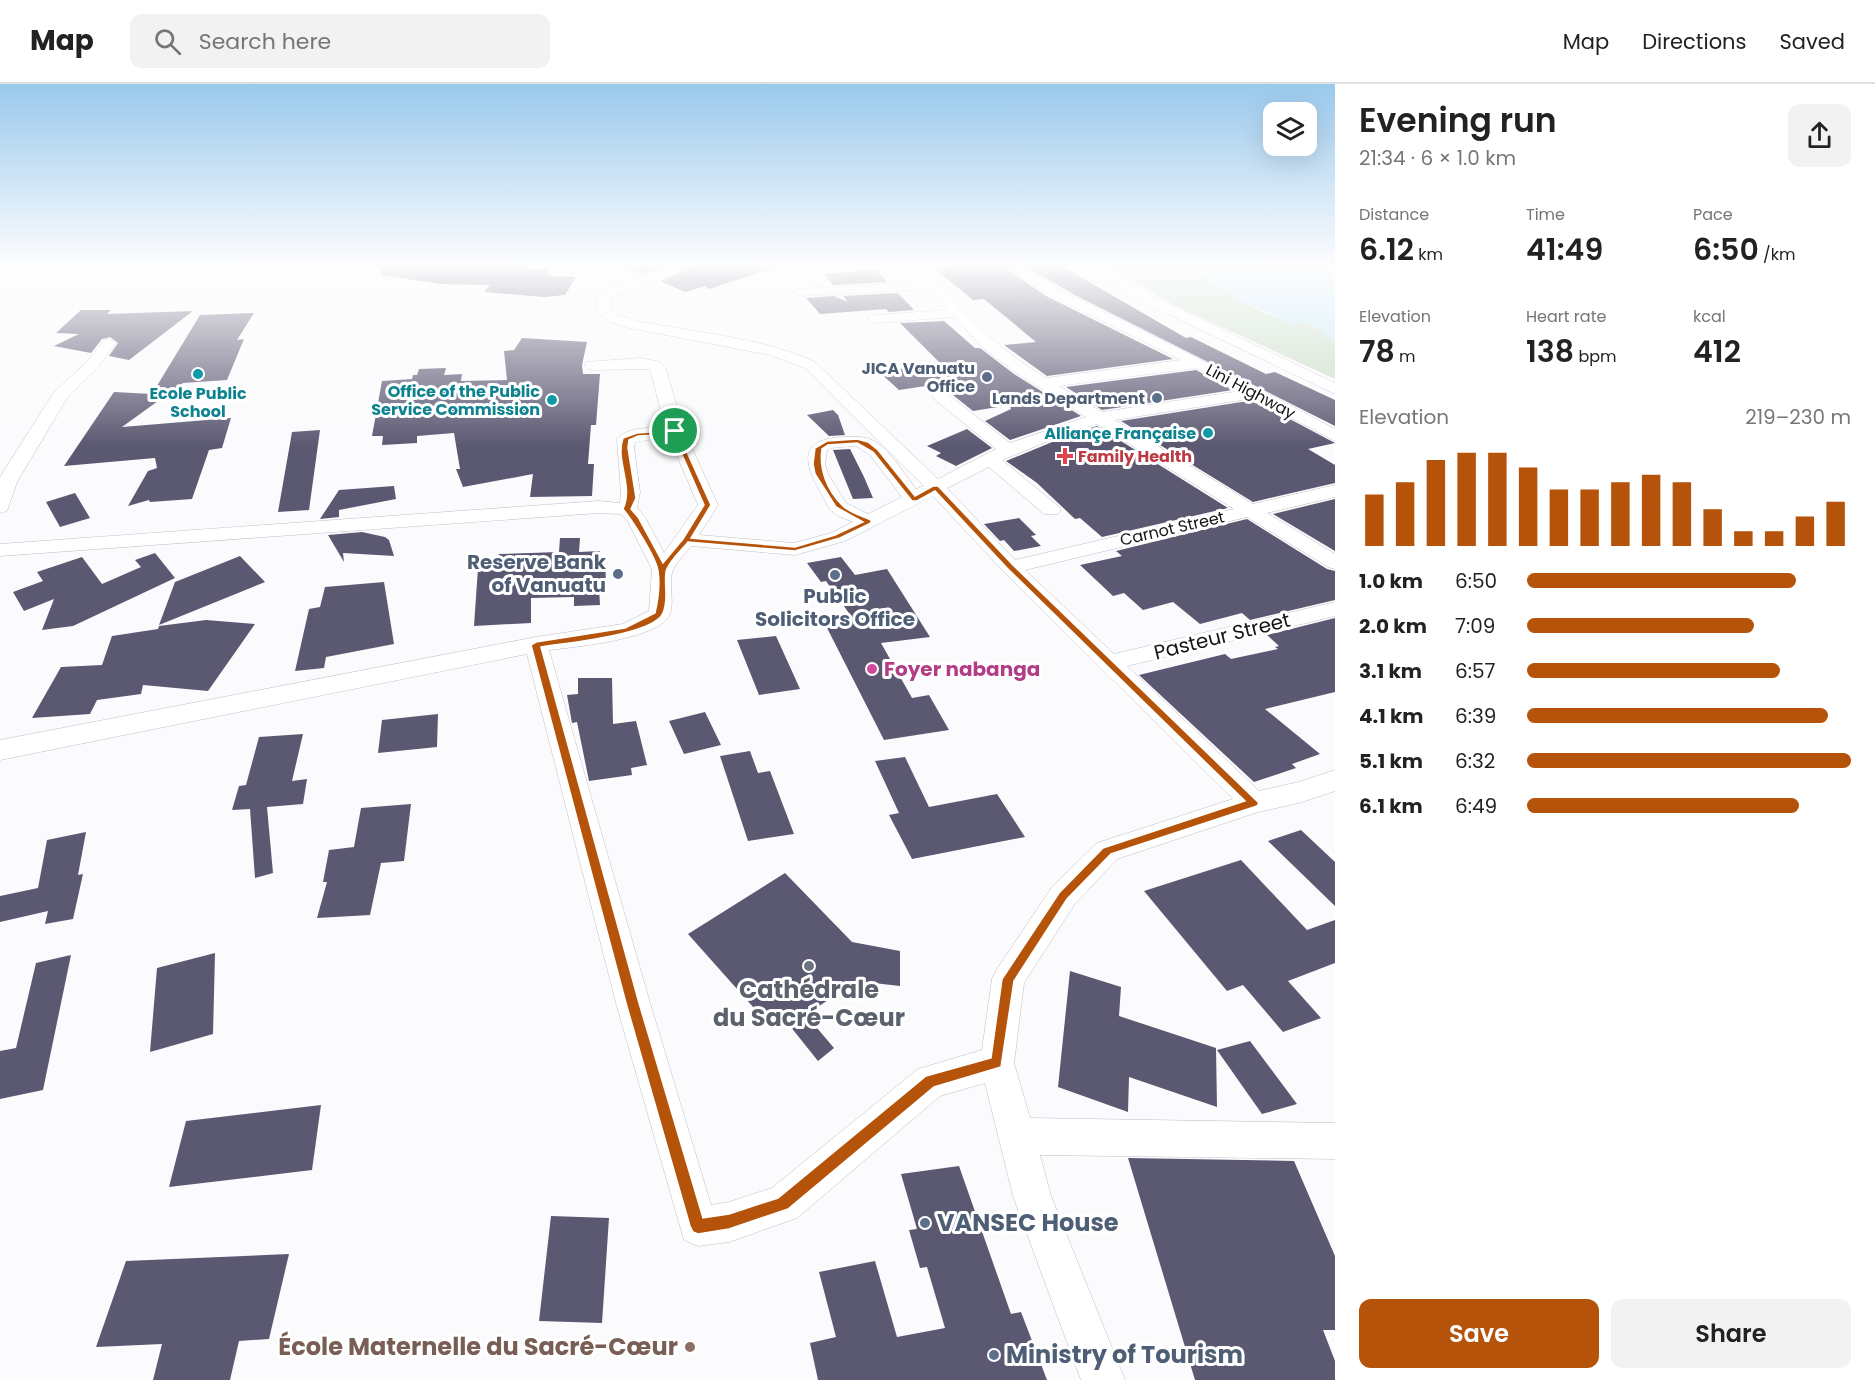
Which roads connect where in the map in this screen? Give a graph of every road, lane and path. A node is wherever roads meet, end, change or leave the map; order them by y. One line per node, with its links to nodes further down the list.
1 (630, 324): 20 (street)
2 (968, 324): 10 (street)
3 (1119, 324): 7 (street, Lini Highway)
4 (1201, 324): 6 (street)
5 (108, 343): 19 (street)
6 (1279, 362): 9 (street); 11 (street)
7 (1197, 363): 9 (street, Lini Highway); 10 (street)
8 (592, 365): 15 (street)
9 (1225, 376): 12 (street, Lini Highway)
10 (1044, 384): 14 (street)
11 (1335, 389)
12 (1257, 393): 14 (street); 16 (street, Lini Highway)
13 (940, 396): 17 (street)
14 (1099, 418): 17 (street); 26 (street)
15 (675, 431): 24 (street); 28 (street)
16 (1335, 436)
17 (1008, 450): 18 (street)
18 (990, 459): 20 (street); 25 (street)
19 (4, 482): 23 (street)
20 (935, 488): 22 (street); 31 (street)
21 (1335, 491): 26 (street, Carnot Street)
22 (914, 499): 27 (street); 27 (street)
23 (0, 507)
24 (627, 509): 29 (street); 32 (street)
25 (1051, 510)
26 (1248, 510): 30 (street); 31 (street, Carnot Street)
27 (868, 522): 28 (street)
28 (686, 540): 32 (street)
29 (0, 550)
30 (1335, 563)
31 (1010, 567): 35 (street)
32 (662, 569): 34 (street)
33 (1335, 609): 35 (street, Pasteur Street)
34 (536, 645): 36 (street); 39 (street)
35 (1109, 663): 38 (street)
36 (0, 750)
37 (1335, 780): 38 (street)
38 (1254, 803): 39 (street)
39 (997, 1063): 40 (street)
40 (1017, 1136): 41 (street); 42 (street)
41 (1335, 1141)
42 (1103, 1380)

